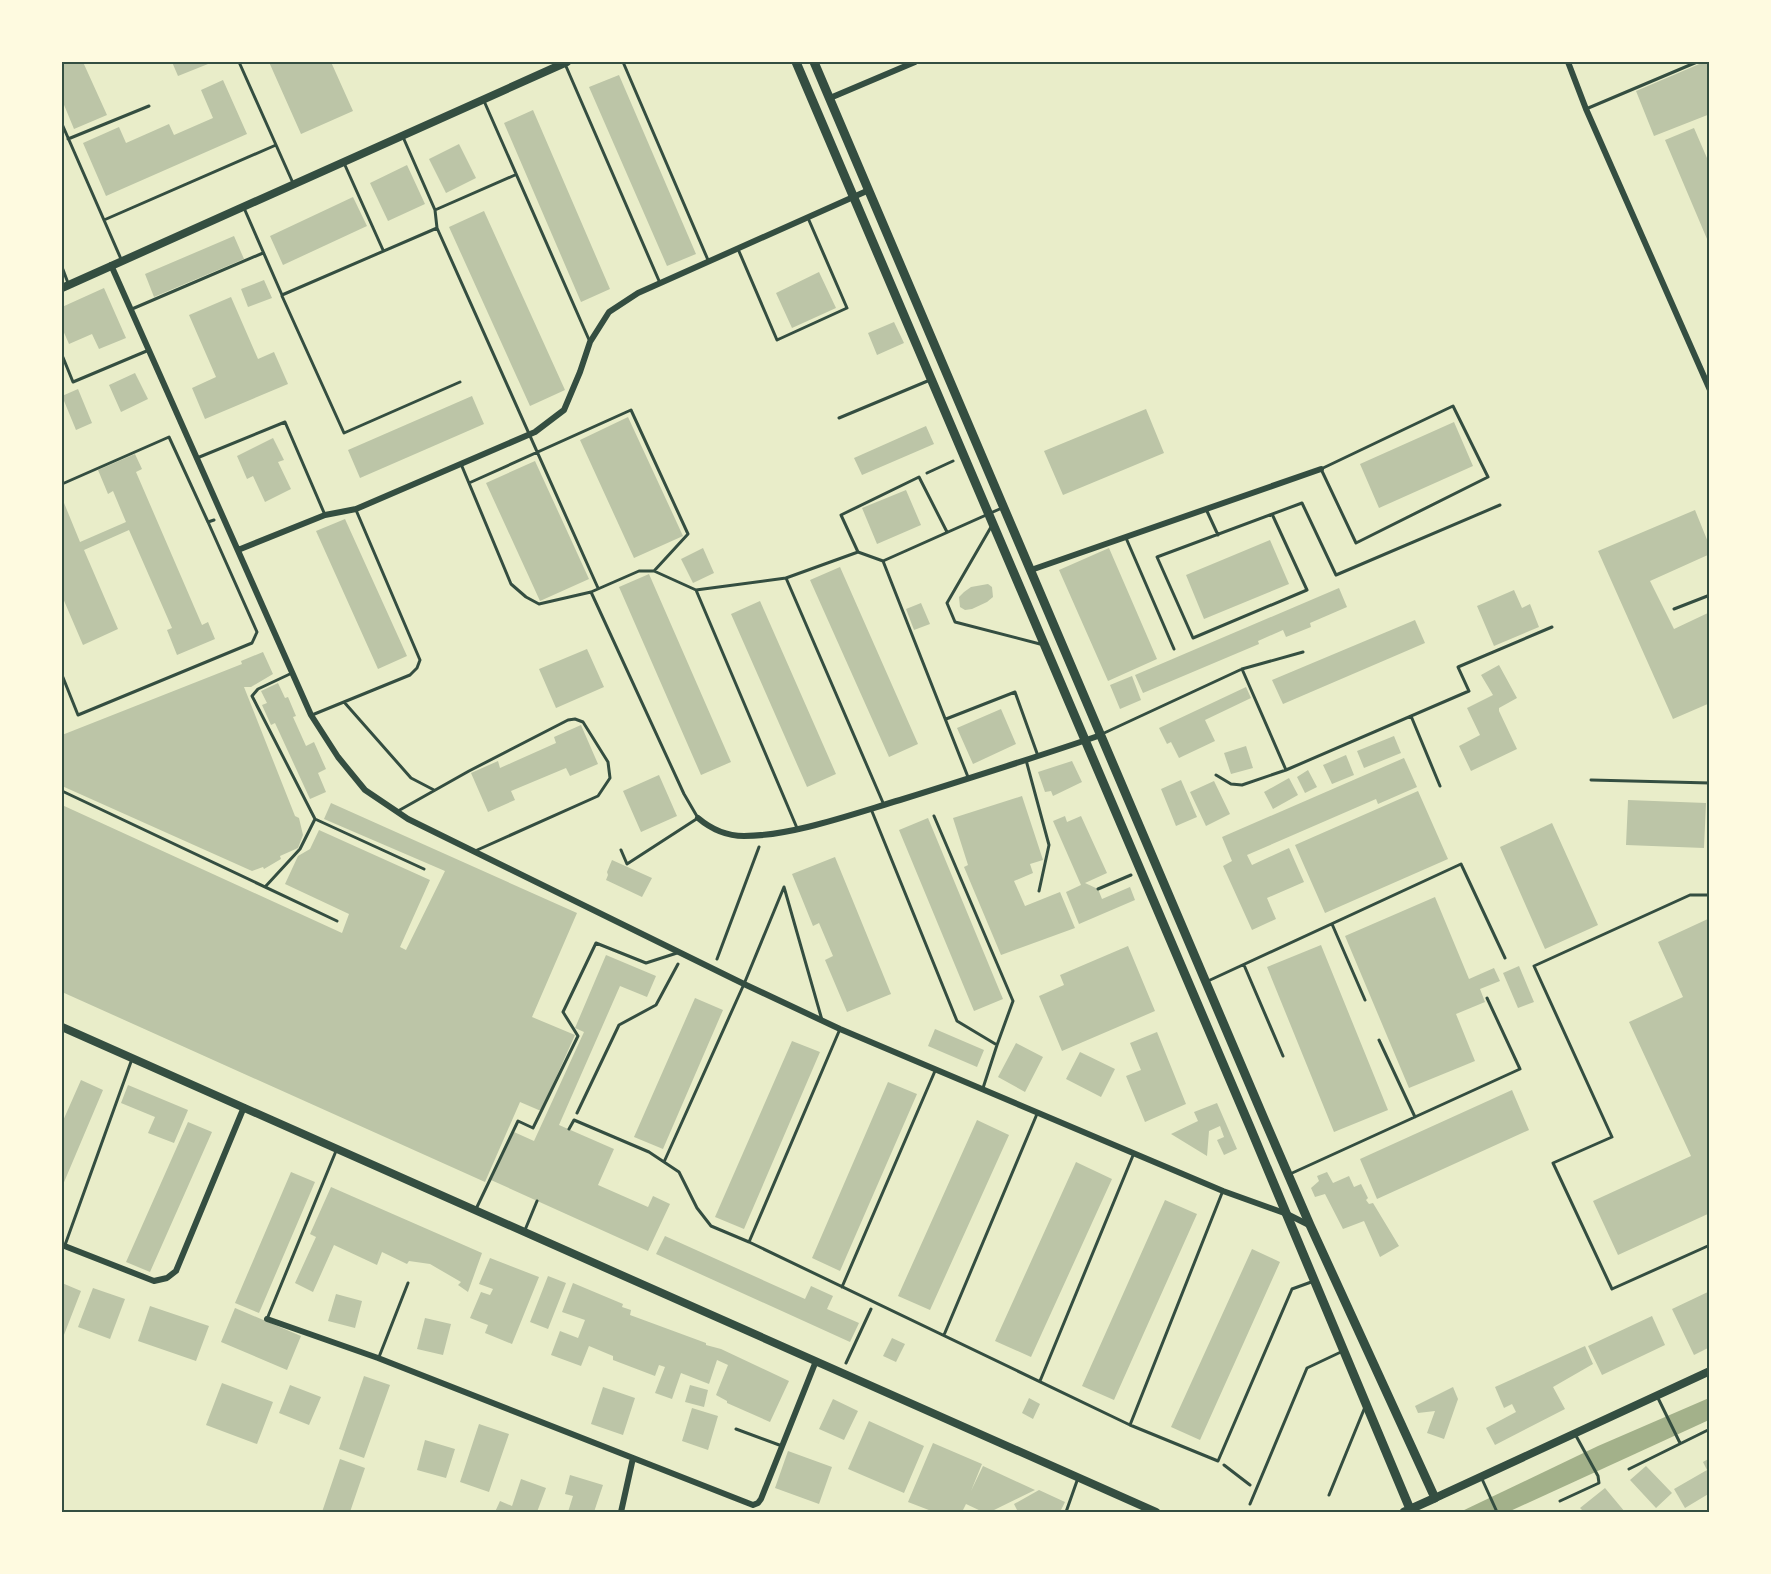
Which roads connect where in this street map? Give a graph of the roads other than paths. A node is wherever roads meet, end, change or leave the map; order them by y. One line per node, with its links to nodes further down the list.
1 (239, 62): 16 (lane)
2 (566, 62): 10 (street); 34 (lane)
3 (623, 62): 31 (lane)
4 (796, 62): 21 (main road)
5 (814, 62): 9 (main road)
6 (915, 62): 9 (street)
7 (1568, 62): 12 (street)
8 (1697, 62): 12 (lane)
9 (830, 98): 20 (main road)
10 (483, 99): 14 (street); 18 (lane)
11 (149, 106): 15 (lane)
12 (1586, 109): 43 (street)
13 (62, 124): 15 (lane)
14 (402, 135): 17 (street); 23 (lane)
15 (68, 139): 25 (lane)
16 (276, 145): 19 (lane); 25 (lane)
17 (343, 162): 19 (street); 28 (lane)
18 (516, 175): 23 (lane); 38 (lane)
19 (294, 184): 22 (street)
20 (869, 190): 21 (street); 52 (main road)
21 (854, 197): 24 (street); 41 (main road)
22 (243, 206): 29 (lane); 30 (street)
23 (435, 210): 26 (lane)
24 (807, 218): 27 (street); 27 (lane)
25 (104, 220): 30 (lane)
26 (437, 228): 28 (lane); 45 (lane)
27 (738, 249): 31 (street)
28 (383, 251): 36 (lane)
29 (264, 253): 36 (lane); 37 (lane)
30 (121, 261): 32 (street)
31 (709, 262): 34 (street)
32 (111, 265): 35 (street); 37 (street)
33 (62, 267): 35 (lane)
34 (660, 283): 38 (street)
35 (65, 286)
36 (282, 295): 42 (lane)
37 (131, 310): 39 (street)
38 (590, 342): 45 (street)
39 (149, 350): 40 (lane); 47 (street)
40 (62, 355)
41 (932, 379): 44 (lane); 57 (main road)
42 (460, 382)
43 (1710, 390)
44 (839, 418)
45 (529, 435): 46 (lane); 48 (street)
46 (537, 453): 50 (lane); 65 (lane); 67 (lane)
47 (197, 458): 55 (lane); 61 (street)
48 (461, 464): 50 (lane); 54 (street)
49 (1320, 469): 49 (lane); 53 (street)
50 (469, 483): 69 (lane)
51 (1500, 505): 56 (lane)
52 (1004, 507): 57 (lane); 64 (main road)
53 (1206, 508): 59 (lane); 60 (street)
54 (356, 509): 55 (street); 78 (lane)
55 (325, 514): 61 (street)
56 (1272, 514): 59 (lane); 59 (lane)
57 (991, 518): 58 (lane); 73 (main road); 73 (lane)
58 (948, 532): 62 (lane); 63 (lane)
59 (1218, 535)
60 (1125, 537): 64 (street); 74 (lane)
61 (238, 550): 77 (street)
62 (858, 552): 63 (lane); 66 (lane)
63 (883, 561): 81 (lane)
64 (1031, 570): 82 (main road)
65 (654, 571): 67 (lane); 68 (lane)
66 (786, 578): 68 (lane); 94 (lane)
67 (598, 588): 69 (lane)
68 (696, 590): 100 (lane)
69 (591, 592): 98 (lane)
70 (1710, 595): 71 (lane)
71 (1674, 609)
72 (1552, 627): 80 (lane)
73 (1045, 645): 83 (main road)
74 (1174, 649)
75 (1303, 652): 76 (lane)
76 (1242, 669): 82 (lane); 86 (lane)
77 (292, 673): 79 (street); 99 (lane)
78 (344, 702): 79 (lane); 92 (lane)
79 (311, 715): 96 (street)
80 (1411, 716): 86 (lane); 91 (lane)
81 (946, 719): 84 (lane); 88 (lane)
82 (1101, 735): 83 (street); 112 (main road)
83 (1085, 740): 84 (street); 136 (main road)
84 (1038, 756): 85 (street)
85 (1026, 760): 88 (street); 105 (lane)
86 (1286, 770): 87 (lane)
87 (1216, 775)
88 (969, 778): 94 (street)
89 (1591, 780): 90 (lane)
90 (1710, 783)
91 (1440, 786)
92 (435, 790): 96 (lane); 102 (lane)
93 (62, 791): 104 (lane)
94 (884, 805): 95 (street)
95 (871, 809): 100 (street); 120 (lane)
96 (396, 812): 102 (street)
97 (934, 816): 120 (lane)
98 (698, 818): 100 (street); 101 (lane)
99 (315, 819): 103 (lane); 104 (lane)
100 (797, 828)
101 (621, 850)
102 (473, 852): 109 (street)
103 (424, 869)
104 (265, 888): 107 (lane)
105 (1039, 891)
106 (1710, 895): 140 (lane)
107 (338, 921)
108 (1332, 924): 110 (lane); 111 (lane); 115 (lane)
109 (681, 953): 113 (street); 135 (lane)
110 (1505, 958)
111 (1244, 965): 112 (lane); 121 (lane)
112 (1206, 982): 132 (main road)
113 (744, 984): 116 (street); 116 (lane); 131 (lane)
114 (1487, 998): 127 (lane)
115 (1365, 1000)
116 (822, 1020): 118 (street)
117 (62, 1027): 122 (street)
118 (840, 1029): 123 (street); 139 (lane)
119 (1379, 1040): 127 (lane)
120 (997, 1045): 124 (lane)
121 (1283, 1056)
122 (132, 1059): 125 (street); 141 (lane)
123 (936, 1069): 124 (street); 144 (lane)
124 (983, 1088): 126 (street)
125 (244, 1107): 129 (street); 141 (street)
126 (1037, 1112): 130 (street); 146 (lane)
127 (1415, 1117): 132 (lane)
128 (569, 1130): 131 (lane)
129 (337, 1149): 135 (street); 145 (lane)
130 (1134, 1153): 133 (street); 151 (lane)
131 (664, 1162): 139 (lane)
132 (1289, 1175): 137 (main road)
133 (1223, 1191): 136 (street); 154 (lane)
134 (537, 1201): 138 (lane)
135 (476, 1210): 138 (street)
136 (1287, 1215): 137 (street); 142 (main road)
137 (1310, 1225): 165 (main road)
138 (524, 1232): 149 (street)
139 (749, 1242): 144 (lane)
140 (1710, 1245)
141 (63, 1246)
142 (1316, 1281): 147 (main road); 154 (lane)
143 (408, 1283): 148 (lane)
144 (842, 1287): 146 (lane)
145 (267, 1319): 148 (street)
146 (944, 1335): 151 (lane)
147 (1345, 1350): 153 (main road); 167 (lane)
148 (378, 1358): 160 (street)
149 (816, 1361): 159 (street); 163 (street)
150 (1710, 1371): 152 (street)
151 (1040, 1382): 154 (lane)
152 (1657, 1395): 157 (street); 158 (lane)
153 (1367, 1403): 164 (lane); 169 (main road)
154 (1130, 1425)
155 (736, 1428): 159 (lane)
156 (1710, 1429): 158 (lane)
157 (1575, 1432): 162 (street); 166 (lane)
158 (1680, 1443): 161 (lane)
159 (782, 1446): 160 (street)
160 (633, 1458): 170 (street)
161 (1629, 1469)
162 (1481, 1476): 165 (street); 173 (lane)
163 (1078, 1478): 168 (street); 171 (lane)
164 (1329, 1495)
165 (1435, 1498): 169 (main road)
166 (1560, 1501)
167 (1250, 1504)
168 (1143, 1510): 172 (street)
169 (1407, 1511)
170 (621, 1512)
171 (1066, 1512)
172 (1155, 1512)
173 (1497, 1512)

